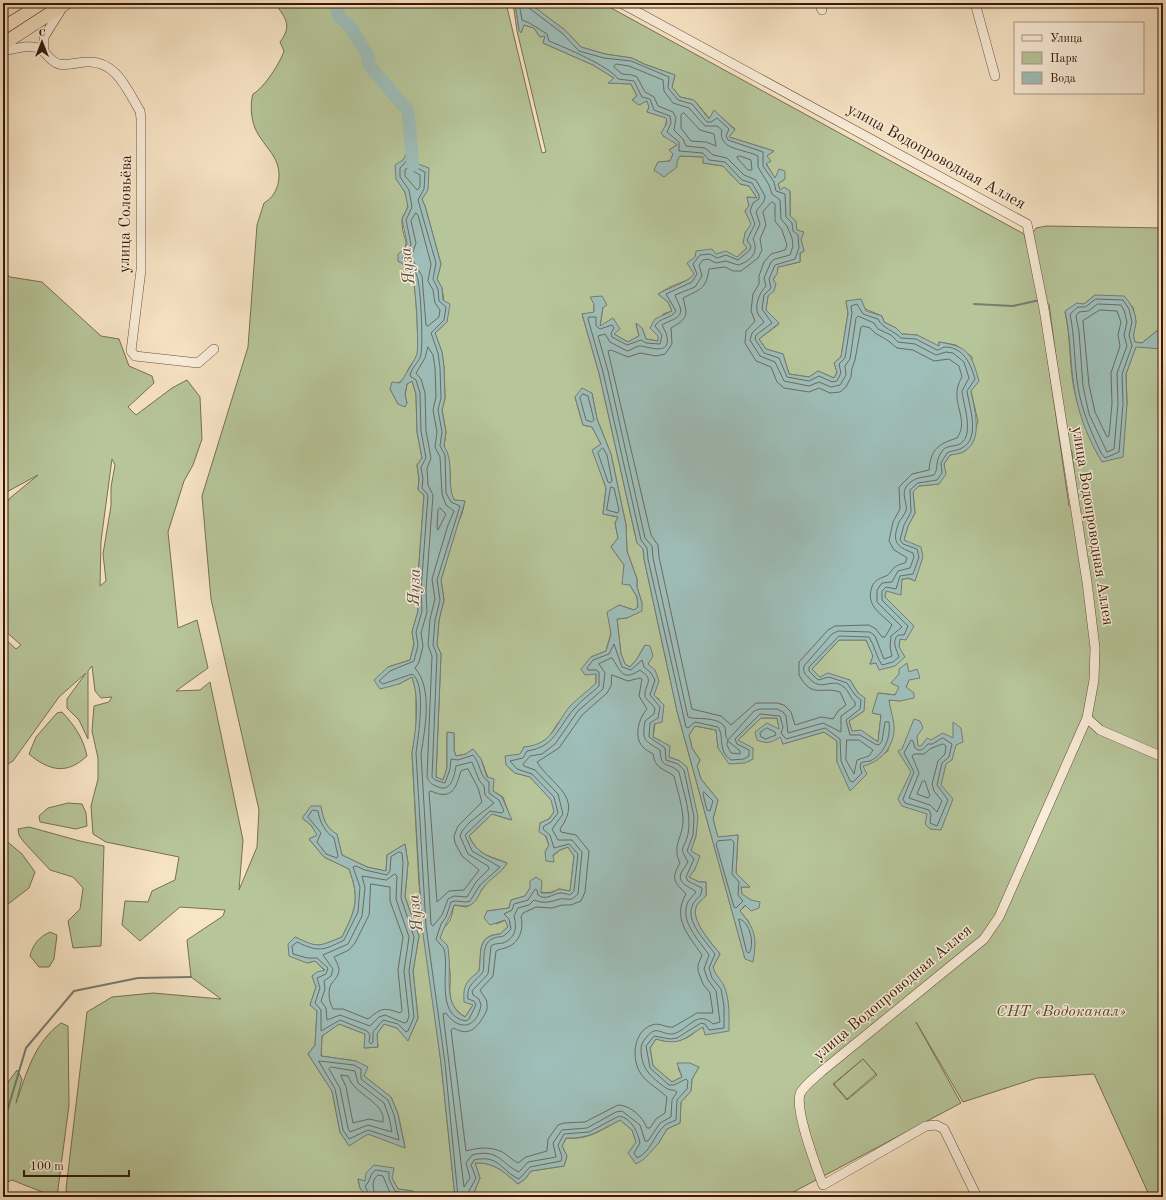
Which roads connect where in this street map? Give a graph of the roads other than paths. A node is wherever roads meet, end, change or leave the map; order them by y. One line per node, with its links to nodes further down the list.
1 (18, 3): 5 (highway)
2 (621, 3): 11 (street, улица Водопроводная Аллея)
3 (975, 3): 9 (street)
4 (65, 4): 6 (highway); 8 (street)
5 (3, 12)
6 (3, 44)
7 (3, 51): 8 (street, улица Соловьёва)
8 (44, 51): 10 (street, улица Соловьёва)
9 (994, 76)
10 (214, 349)
11 (1087, 718): 12 (street); 13 (street, улица Водопроводная Аллея)
12 (1163, 757)
13 (977, 1197)

